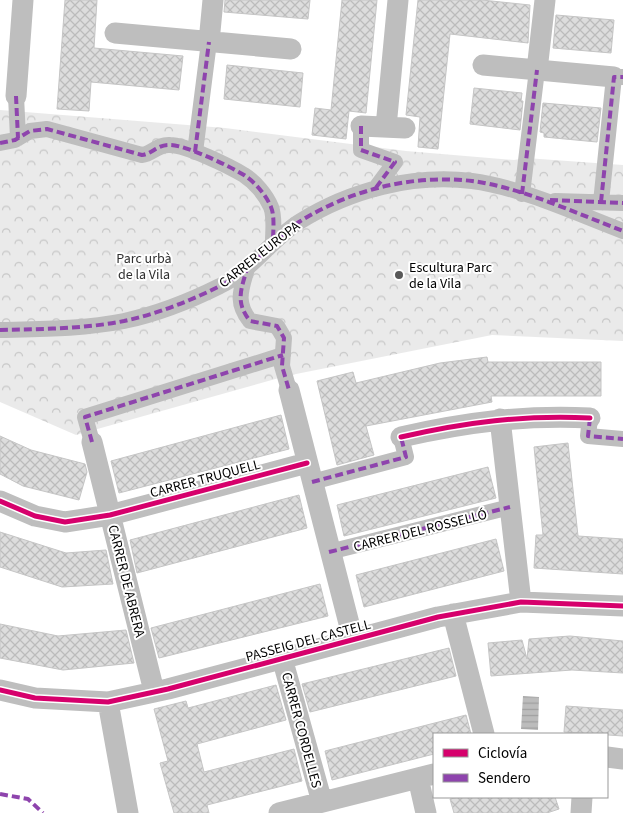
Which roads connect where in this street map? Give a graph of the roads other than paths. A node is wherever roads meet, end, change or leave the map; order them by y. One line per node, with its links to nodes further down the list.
1 (23, 0): 11 (street)
2 (213, 0): 6 (street)
3 (398, 0): 12 (street)
4 (545, 0): 9 (street)
5 (115, 33): 6 (street)
6 (210, 42): 7 (street); 15 (street)
7 (291, 49)
8 (483, 65): 9 (street)
9 (537, 70): 10 (street); 17 (street)
10 (619, 77): 19 (street)
11 (16, 96): 13 (street)
12 (362, 126): 16 (street)
13 (18, 138): 14 (street); 15 (street)
14 (0, 143)
15 (195, 152): 22 (street)
16 (375, 189): 17 (street, CARRER EUROPA); 22 (street, CARRER EUROPA)
17 (522, 194): 18 (street, CARRER EUROPA)
18 (545, 200): 19 (street); 21 (street)
19 (601, 202): 20 (street)
20 (623, 203)
21 (623, 231)
22 (273, 242): 23 (street, CARRER EUROPA)
23 (248, 265): 24 (street, CARRER EUROPA); 25 (street)
24 (0, 330)
25 (283, 356): 26 (street); 31 (street)
26 (289, 390): 32 (street)
27 (590, 418): 28 (street); 30 (street)
28 (500, 419): 29 (street); 34 (street)
29 (401, 437): 32 (street)
30 (623, 439)
31 (92, 442): 35 (street, CARRER DE ABRERA)
32 (309, 473): 35 (street, CARRER TRUQUELL); 36 (street)
33 (0, 501): 35 (street, CARRER TRUQUELL)
34 (510, 507): 36 (street, CARRER DEL ROSSELLÓ); 37 (street)
35 (110, 515): 43 (street, CARRER DE ABRERA)
36 (329, 552): 40 (street)
37 (520, 602): 38 (street, PASSEIG DEL CASTELL); 39 (street, PASSEIG DEL CASTELL)
38 (623, 606)
39 (453, 614): 40 (street, PASSEIG DEL CASTELL); 45 (street)
40 (353, 639): 41 (street, PASSEIG DEL CASTELL)
41 (282, 658): 43 (street, PASSEIG DEL CASTELL); 50 (street, CARRER CORDELLES)
42 (0, 690): 44 (street, PASSEIG DEL CASTELL)
43 (154, 692): 44 (street, PASSEIG DEL CASTELL)
44 (108, 702): 51 (street)
45 (484, 733)
46 (608, 757): 47 (street)
47 (623, 759)
48 (426, 776): 50 (street); 53 (street)
49 (582, 798): 54 (street)
50 (322, 802): 52 (street)
51 (128, 813)
52 (279, 813)
53 (426, 813)
54 (581, 813)

